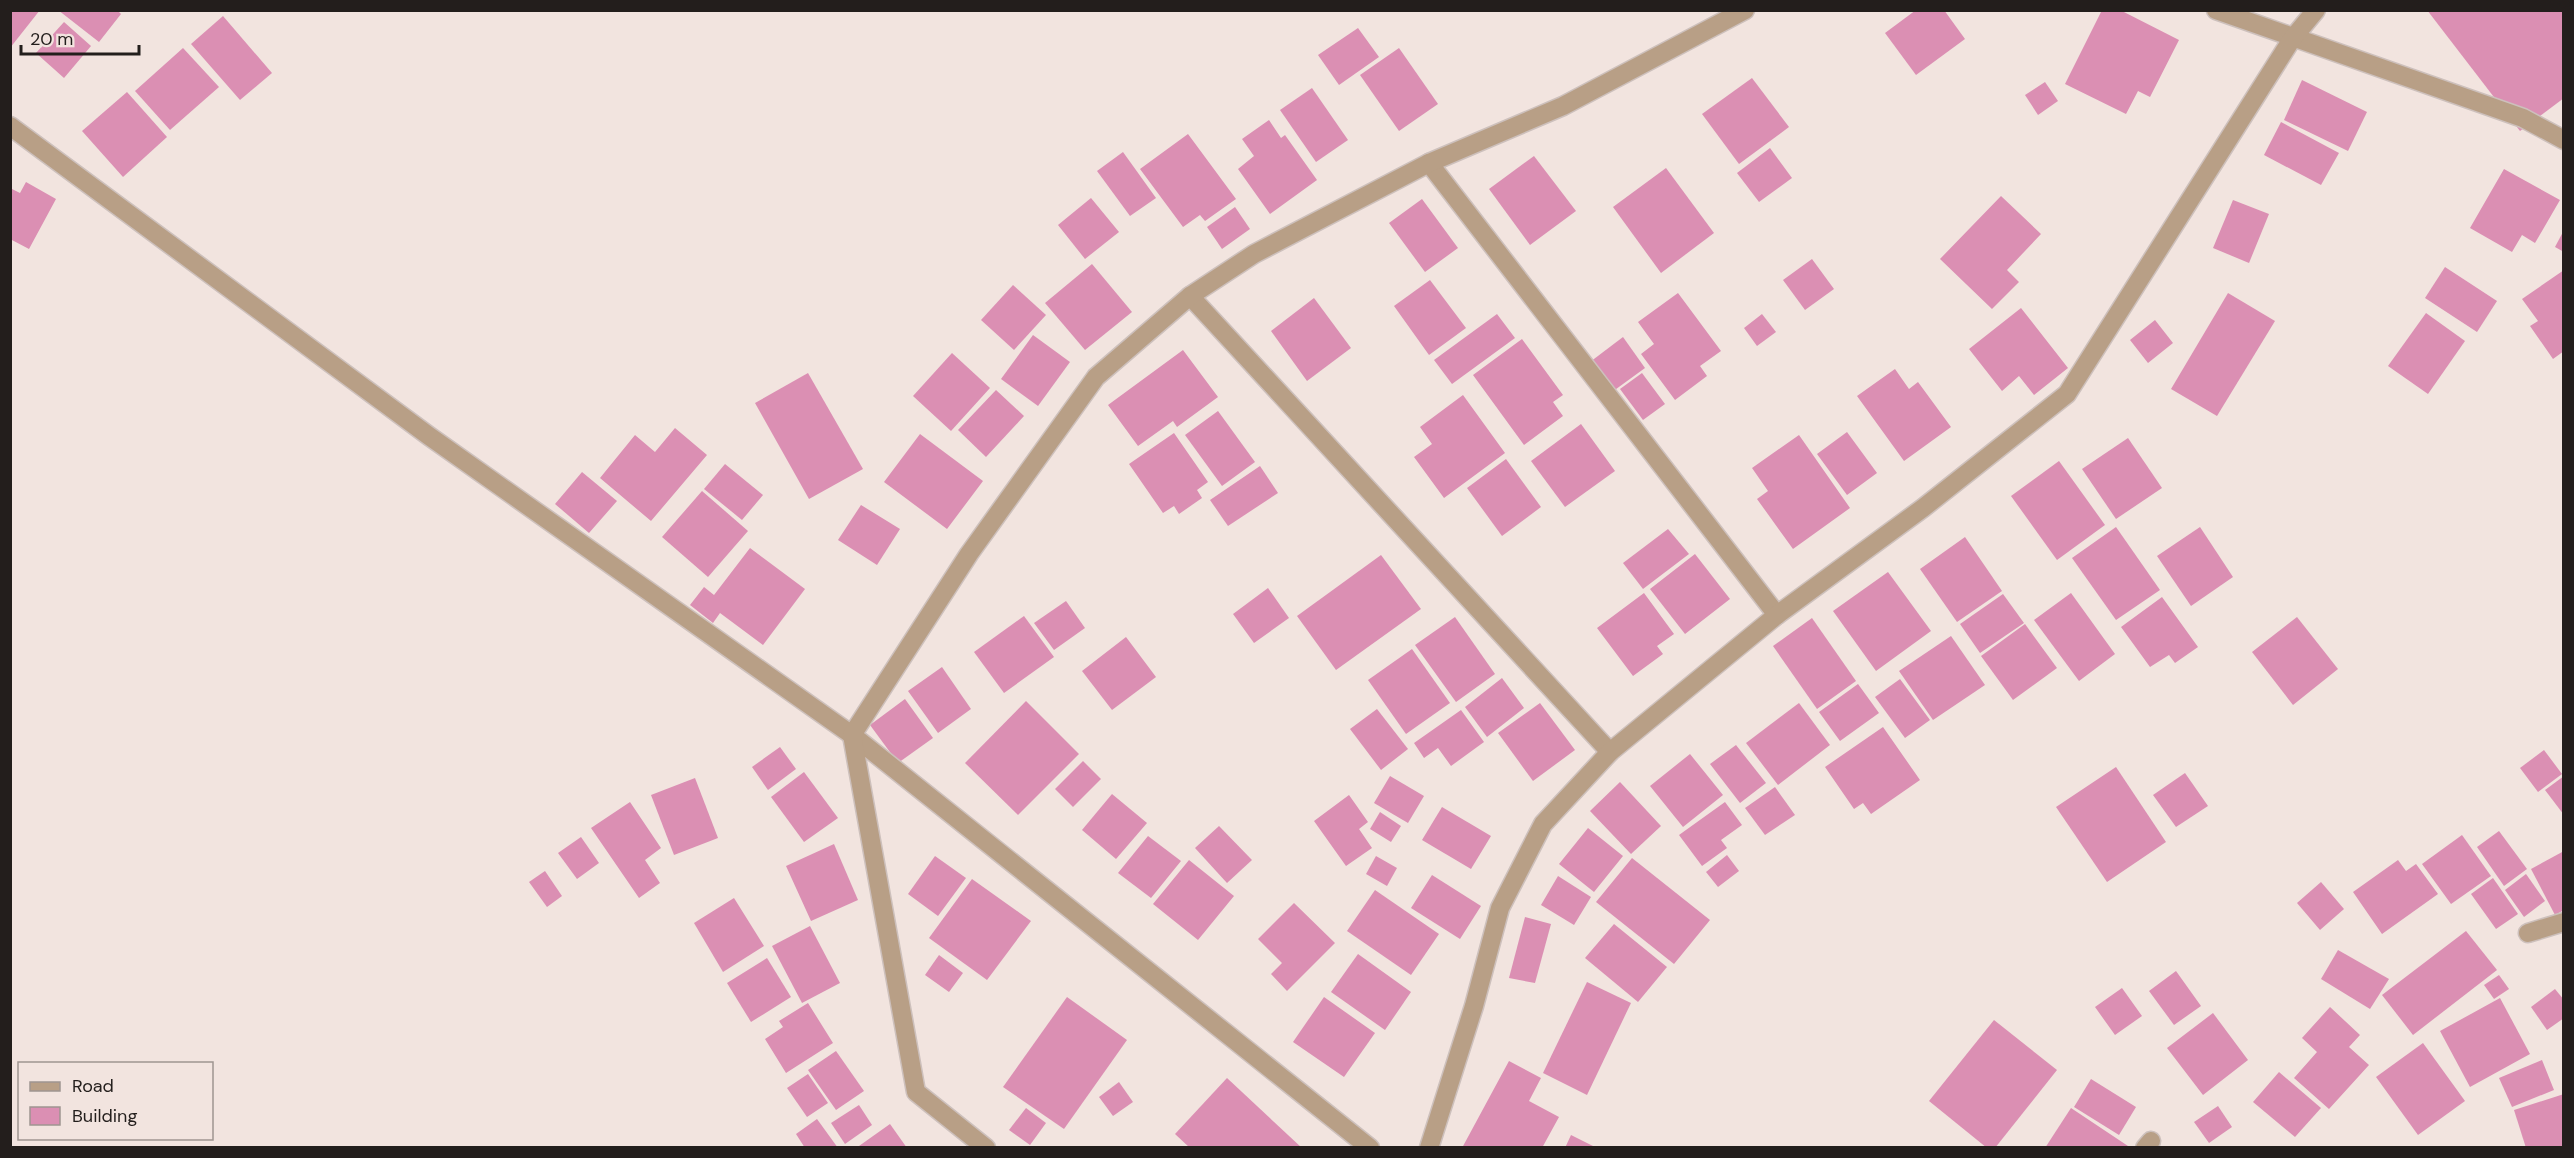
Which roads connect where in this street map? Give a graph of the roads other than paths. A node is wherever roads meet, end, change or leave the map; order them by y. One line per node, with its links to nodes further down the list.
1 (1745, 10): 7 (street)
2 (2216, 10): 4 (street)
3 (2316, 10): 4 (street)
4 (2292, 39): 6 (street); 9 (street)
5 (10, 126): 10 (street)
6 (2564, 140)
7 (1429, 163): 8 (street); 9 (street)
8 (1190, 296): 10 (street); 11 (street)
9 (1777, 615): 11 (street)
10 (852, 735): 14 (street); 15 (street)
11 (1610, 752): 16 (street)
12 (2564, 922): 13 (street)
13 (2528, 933)
14 (1366, 1146)
15 (986, 1148)
16 (1429, 1148)

